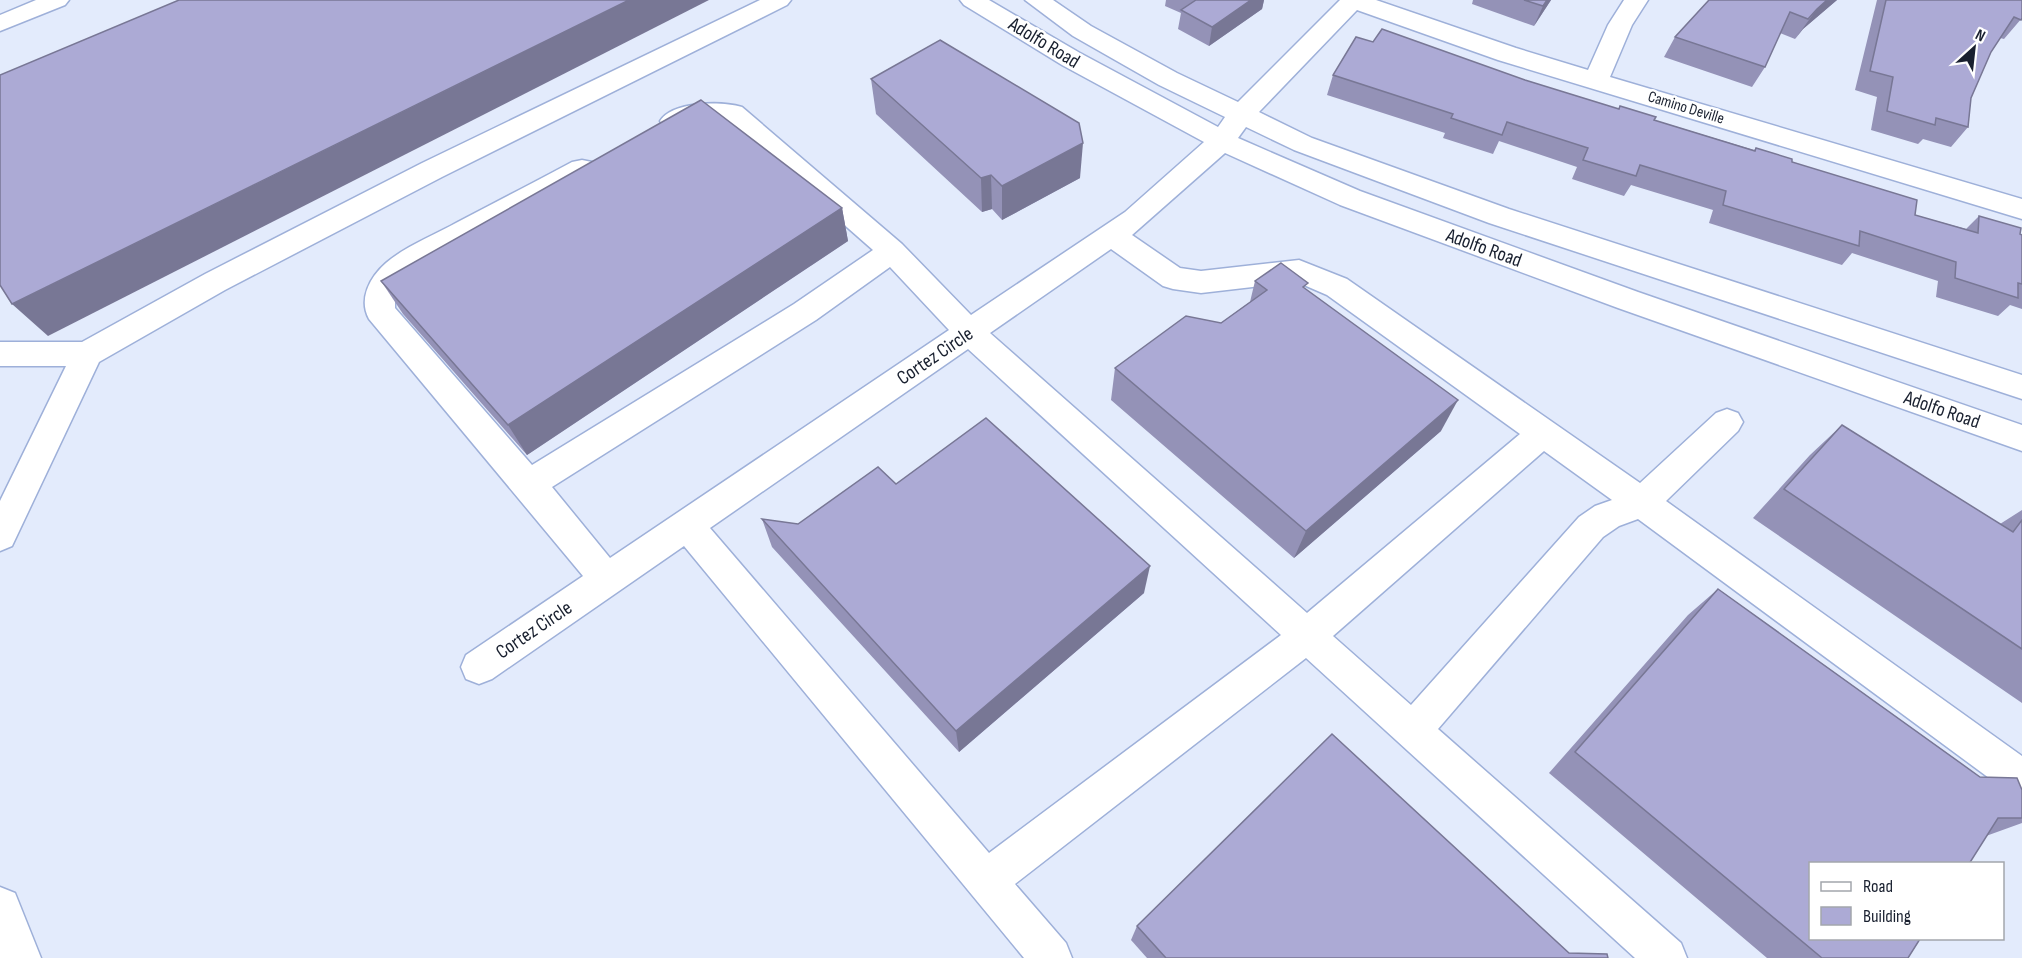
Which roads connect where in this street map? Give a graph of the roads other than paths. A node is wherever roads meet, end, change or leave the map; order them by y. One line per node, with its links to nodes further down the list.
1 (57, 0): 7 (street)
2 (779, 0): 19 (street)
3 (972, 0): 12 (street, Adolfo Road)
4 (1037, 0): 10 (street, Adolfo Road)
5 (1353, 0): 9 (street, Camino Deville); 10 (street, Cortez Circle)
6 (1636, 0): 9 (street)
7 (28, 5): 8 (street)
8 (0, 24)
9 (1596, 80): 14 (street, Camino Deville)
10 (1240, 116): 12 (street, Cortez Circle); 22 (street, Adolfo Road)
11 (644, 136): 16 (street)
12 (1222, 141): 15 (street, Cortez Circle); 25 (street, Adolfo Road)
13 (602, 158): 28 (street)
14 (2022, 209)
15 (1111, 236): 17 (street, Cortez Circle); 24 (street)
16 (892, 251): 17 (street); 28 (street)
17 (969, 332): 30 (street, Cortez Circle); 33 (street)
18 (0, 354): 20 (street)
19 (87, 354): 20 (street); 26 (street)
20 (45, 356): 21 (street)
21 (0, 378)
22 (2022, 387)
23 (1727, 422): 29 (street)
24 (1543, 433): 29 (street); 33 (street)
25 (2022, 438)
26 (32, 469): 27 (street); 31 (street)
27 (0, 484)
28 (529, 484): 32 (street)
29 (1642, 503): 35 (street); 36 (street)
30 (687, 525): 32 (street, Cortez Circle); 37 (street)
31 (0, 536)
32 (607, 579): 34 (street, Cortez Circle)
33 (1307, 636): 35 (street); 37 (street)
34 (479, 667)
35 (1413, 730): 41 (street)
36 (2022, 778)
37 (986, 881): 40 (street)
38 (0, 908): 39 (street)
39 (20, 958)
40 (1051, 958)
41 (1666, 958)

